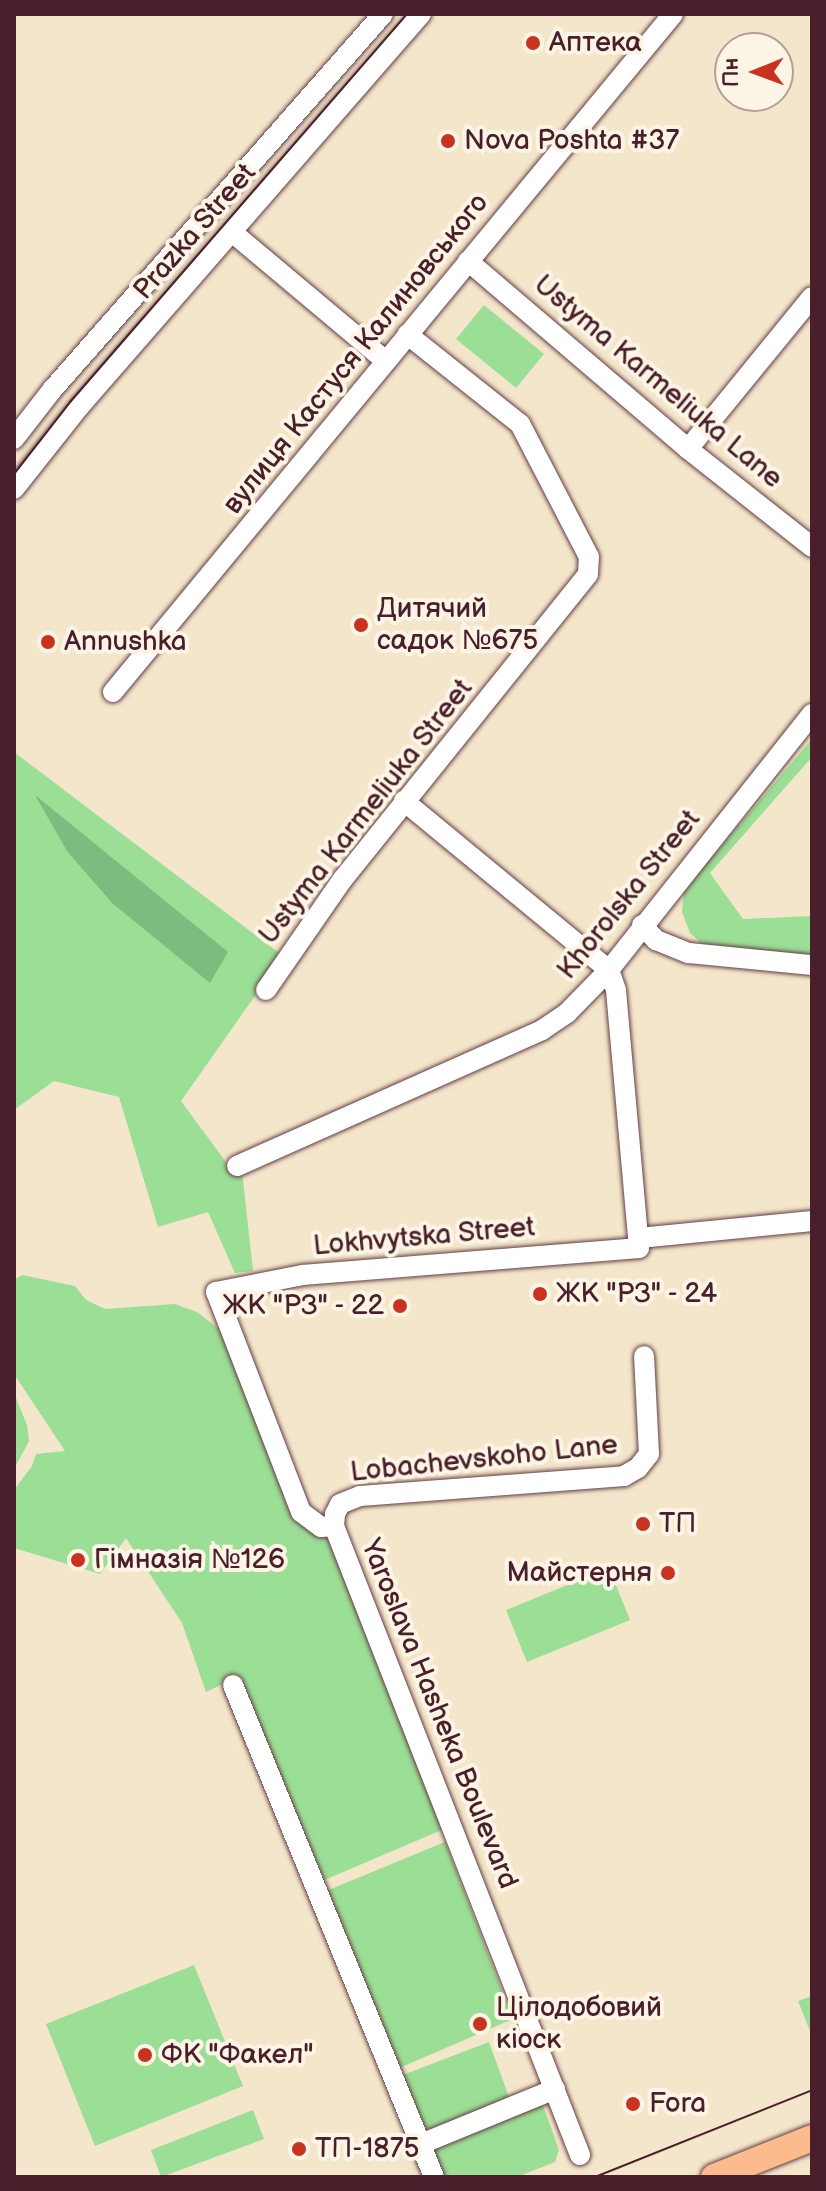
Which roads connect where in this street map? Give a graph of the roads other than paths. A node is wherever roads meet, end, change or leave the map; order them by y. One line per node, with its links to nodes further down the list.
1 (383, 14): 9 (street, Prazka Street)
2 (421, 14): 4 (street, Prazka Street)
3 (673, 14): 5 (street, вулиця Кастуся Калиновського)
4 (232, 232): 8 (street); 11 (street, Prazka Street)
5 (468, 261): 7 (street, вулиця Кастуся Калиновського); 10 (street, Ustyma Karmeliuka Lane)
6 (812, 297): 10 (street)
7 (407, 334): 8 (street, вулиця Кастуся Калиновського); 15 (street, Ustyma Karmeliuka Street)
8 (386, 361): 13 (street, вулиця Кастуся Калиновського)
9 (14, 439)
10 (688, 449): 12 (street, Ustyma Karmeliuka Lane)
11 (14, 489)
12 (812, 547)
13 (113, 692)
14 (812, 714): 16 (street, Khorolska Street)
15 (404, 801): 18 (street); 19 (street, Ustyma Karmeliuka Street)
16 (642, 925): 17 (street); 18 (street, Khorolska Street)
17 (812, 965)
18 (609, 970): 20 (street, Khorolska Street); 22 (street)
19 (266, 990)
20 (237, 1166)
21 (812, 1221): 22 (street, Lokhvytska Street)
22 (639, 1243): 23 (street, Lokhvytska Street)
23 (216, 1292): 25 (street, Yaroslava Hasheka Boulevard)
24 (644, 1356): 25 (street, Lobachevskoho Lane)
25 (334, 1526): 27 (street, Yaroslava Hasheka Boulevard)
26 (233, 1685): 29 (street)
27 (555, 2089): 29 (street); 30 (street, Yaroslava Hasheka Boulevard)
28 (812, 2138): 32 (main road)
29 (421, 2144): 31 (street)
30 (580, 2155)
31 (434, 2177)
32 (714, 2177)

